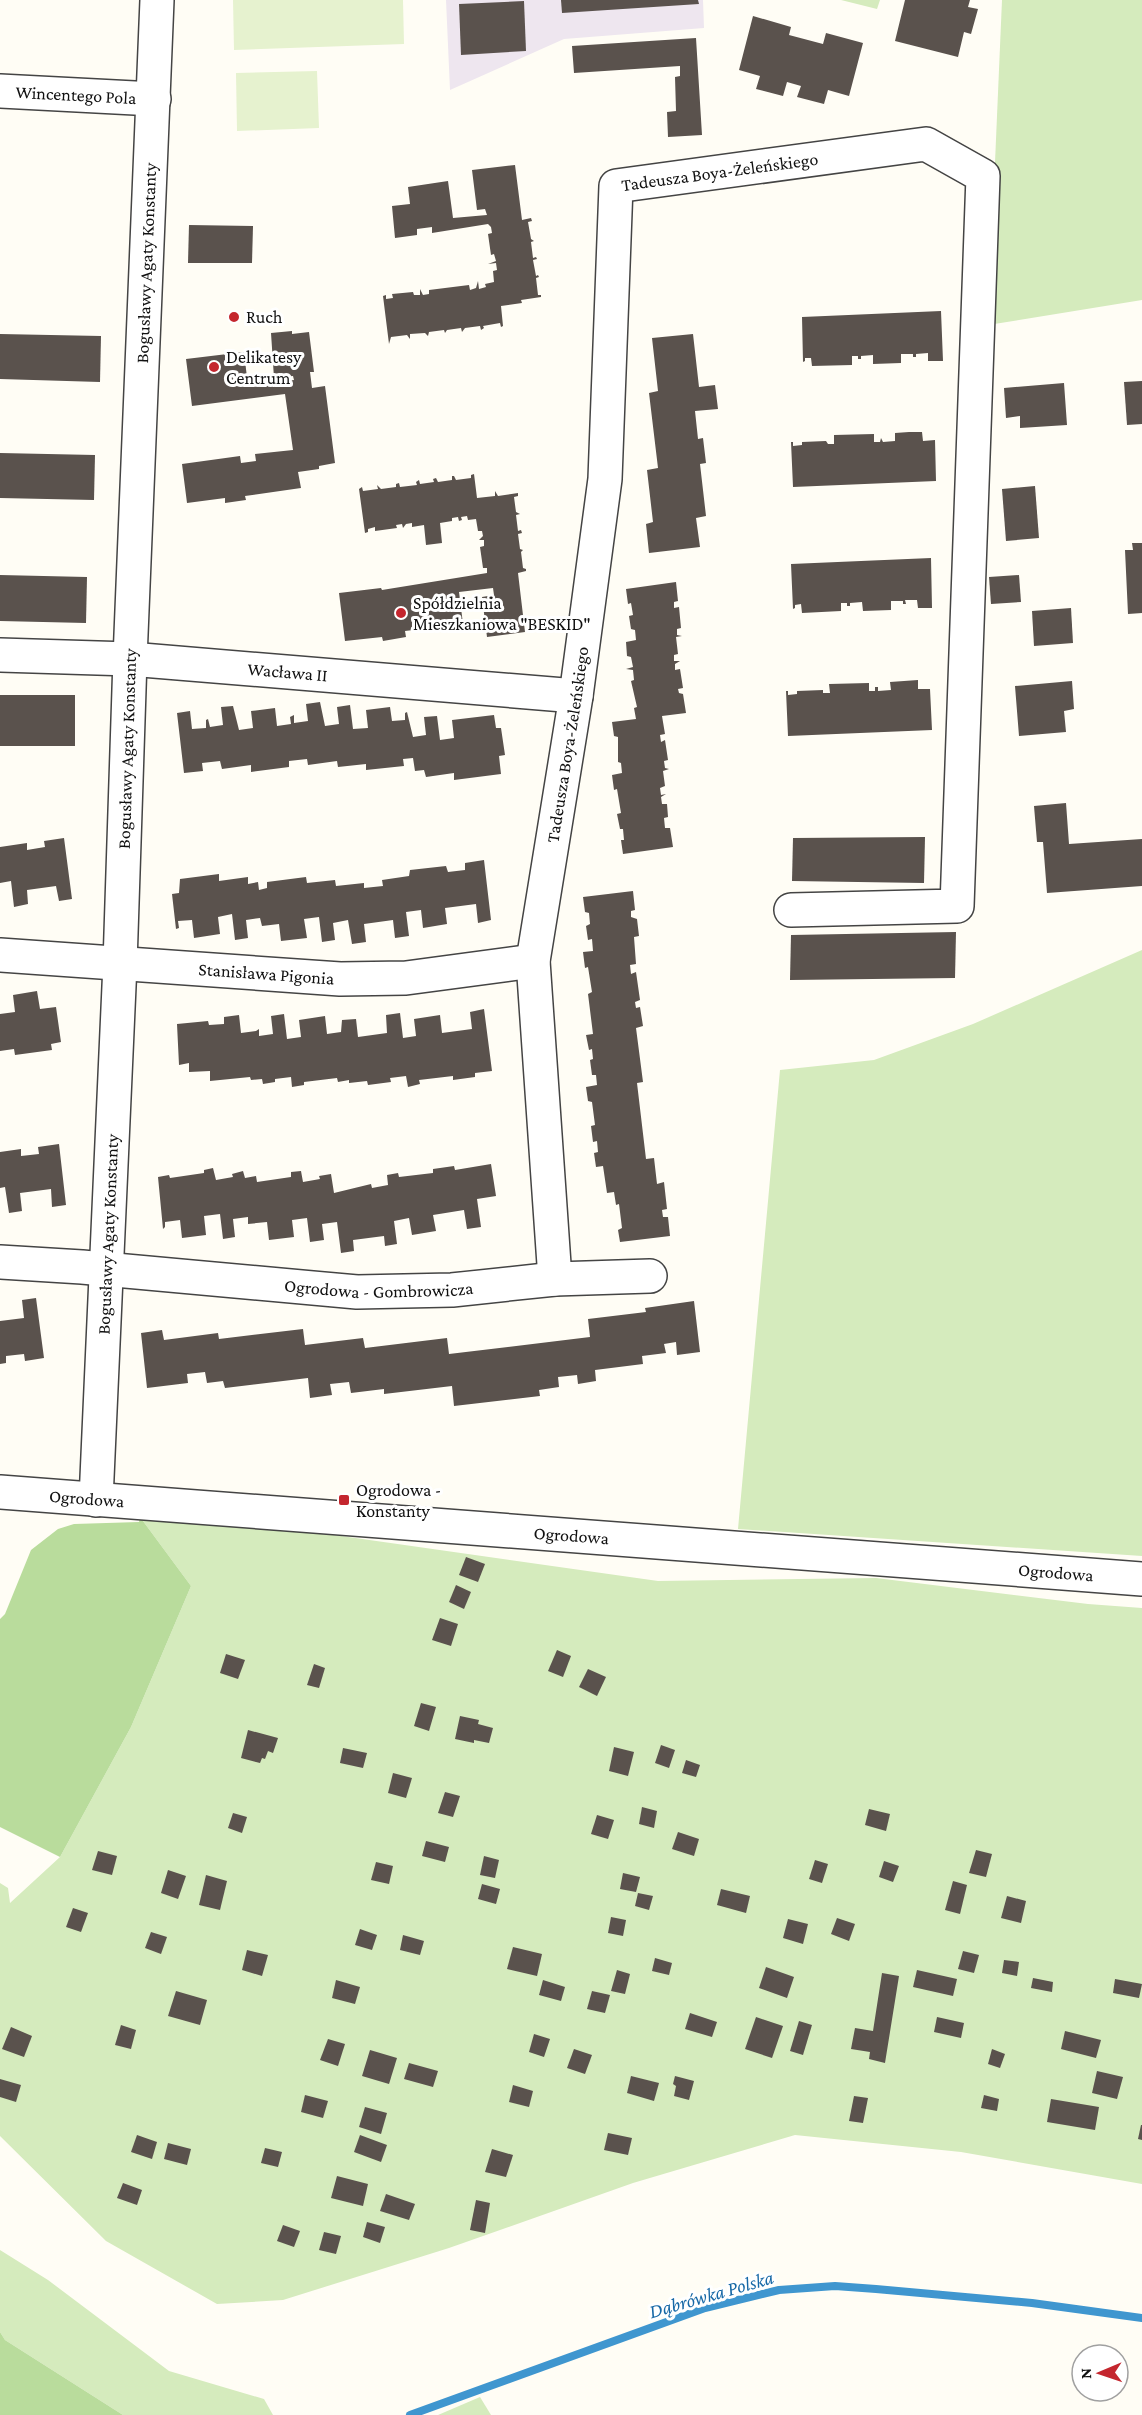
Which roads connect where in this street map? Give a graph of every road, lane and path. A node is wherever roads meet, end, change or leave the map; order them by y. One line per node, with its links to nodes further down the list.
1 (157, 0): 3 (street, Bogusławy Agaty Konstanty)
2 (0, 91): 3 (street, Wincentego Pola)
3 (153, 99): 5 (street, Bogusławy Agaty Konstanty)
4 (0, 655): 5 (street, Wacława II)
5 (130, 659): 6 (street, Wacława II); 10 (street, Bogusławy Agaty Konstanty)
6 (576, 696): 7 (street, Tadeusza Boya-Żeleńskiego); 9 (street, Tadeusza Boya-Żeleńskiego)
7 (791, 910)
8 (0, 955): 10 (street, Stanisława Pigonia)
9 (533, 961): 10 (street, Stanisława Pigonia); 14 (street, Tadeusza Boya-Żeleńskiego)
10 (120, 964): 12 (street, Bogusławy Agaty Konstanty)
11 (0, 1262): 12 (street)
12 (106, 1269): 14 (street, Ogrodowa - Gombrowicza); 16 (street, Bogusławy Agaty Konstanty)
13 (650, 1276): 14 (street, Ogrodowa - Gombrowicza)
14 (555, 1279)
15 (0, 1492): 16 (street, Ogrodowa)
16 (96, 1500): 17 (street, Ogrodowa)
17 (1142, 1580)

